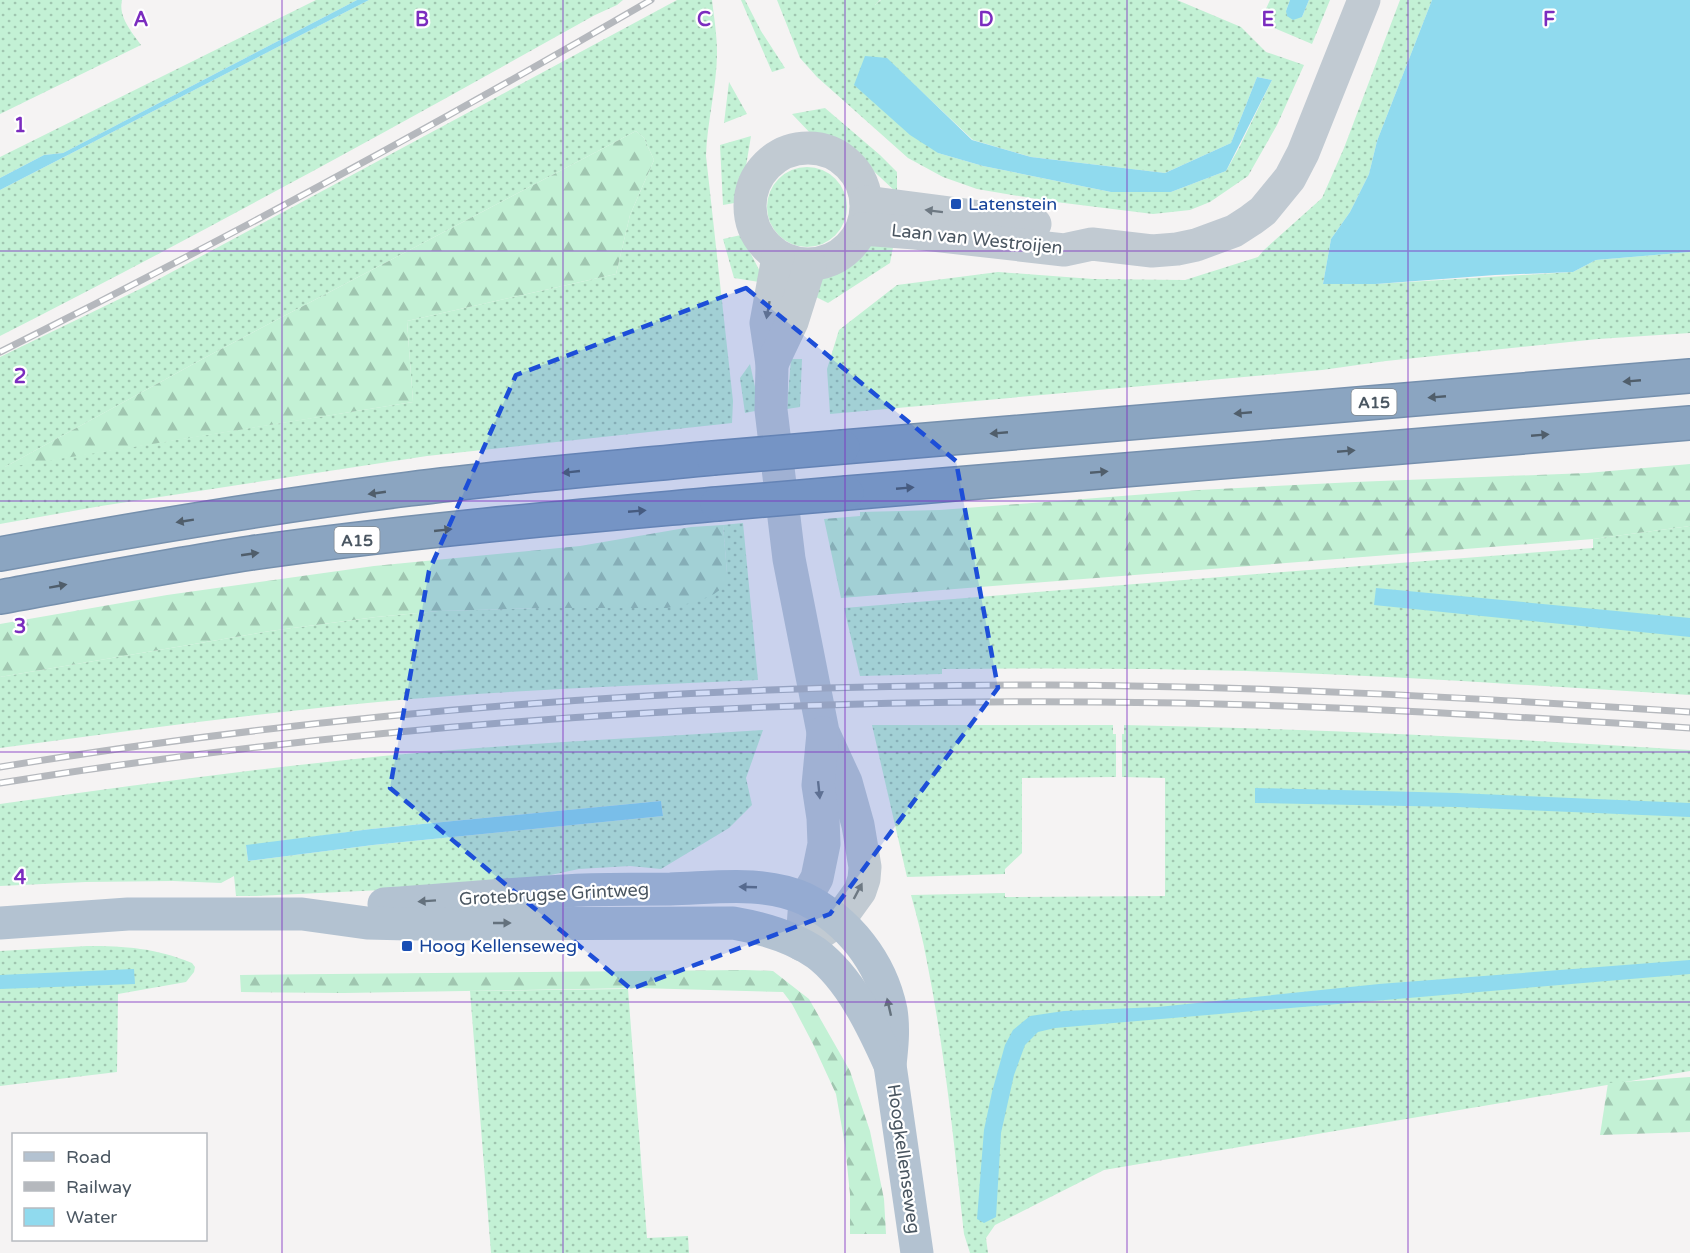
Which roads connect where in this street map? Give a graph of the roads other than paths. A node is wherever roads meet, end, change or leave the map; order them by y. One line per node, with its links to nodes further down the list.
1 (1364, 0): 2 (street, Laan van Westroijen)
2 (864, 215): 3 (street); 4 (street)
3 (778, 256): 4 (street); 5 (street, one-way to 5)
4 (810, 265): 5 (street)
5 (772, 364): 10 (street)
6 (1690, 376): 8 (highway, A15, one-way to 8, bridge)
7 (1690, 423): 9 (highway, A15, one-way to 7, bridge)
8 (0, 554)
9 (0, 597)
10 (823, 732): 11 (street, one-way to 11); 13 (street, one-way to 10)
11 (805, 899): 12 (main road, Grotebrugse Grintweg, one-way to 12); 13 (main road, Hoogkellenseweg); 15 (street)
12 (302, 914): 14 (main road, Grotebrugse Grintweg); 15 (main road, Grotebrugse Grintweg, one-way to 15)
13 (839, 920): 15 (street); 16 (main road, Hoogkellenseweg, one-way to 13)
14 (0, 923)
15 (802, 945): 16 (main road, Hoogkellenseweg)
16 (890, 1065): 17 (main road, Hoogkellenseweg)
17 (917, 1253)

